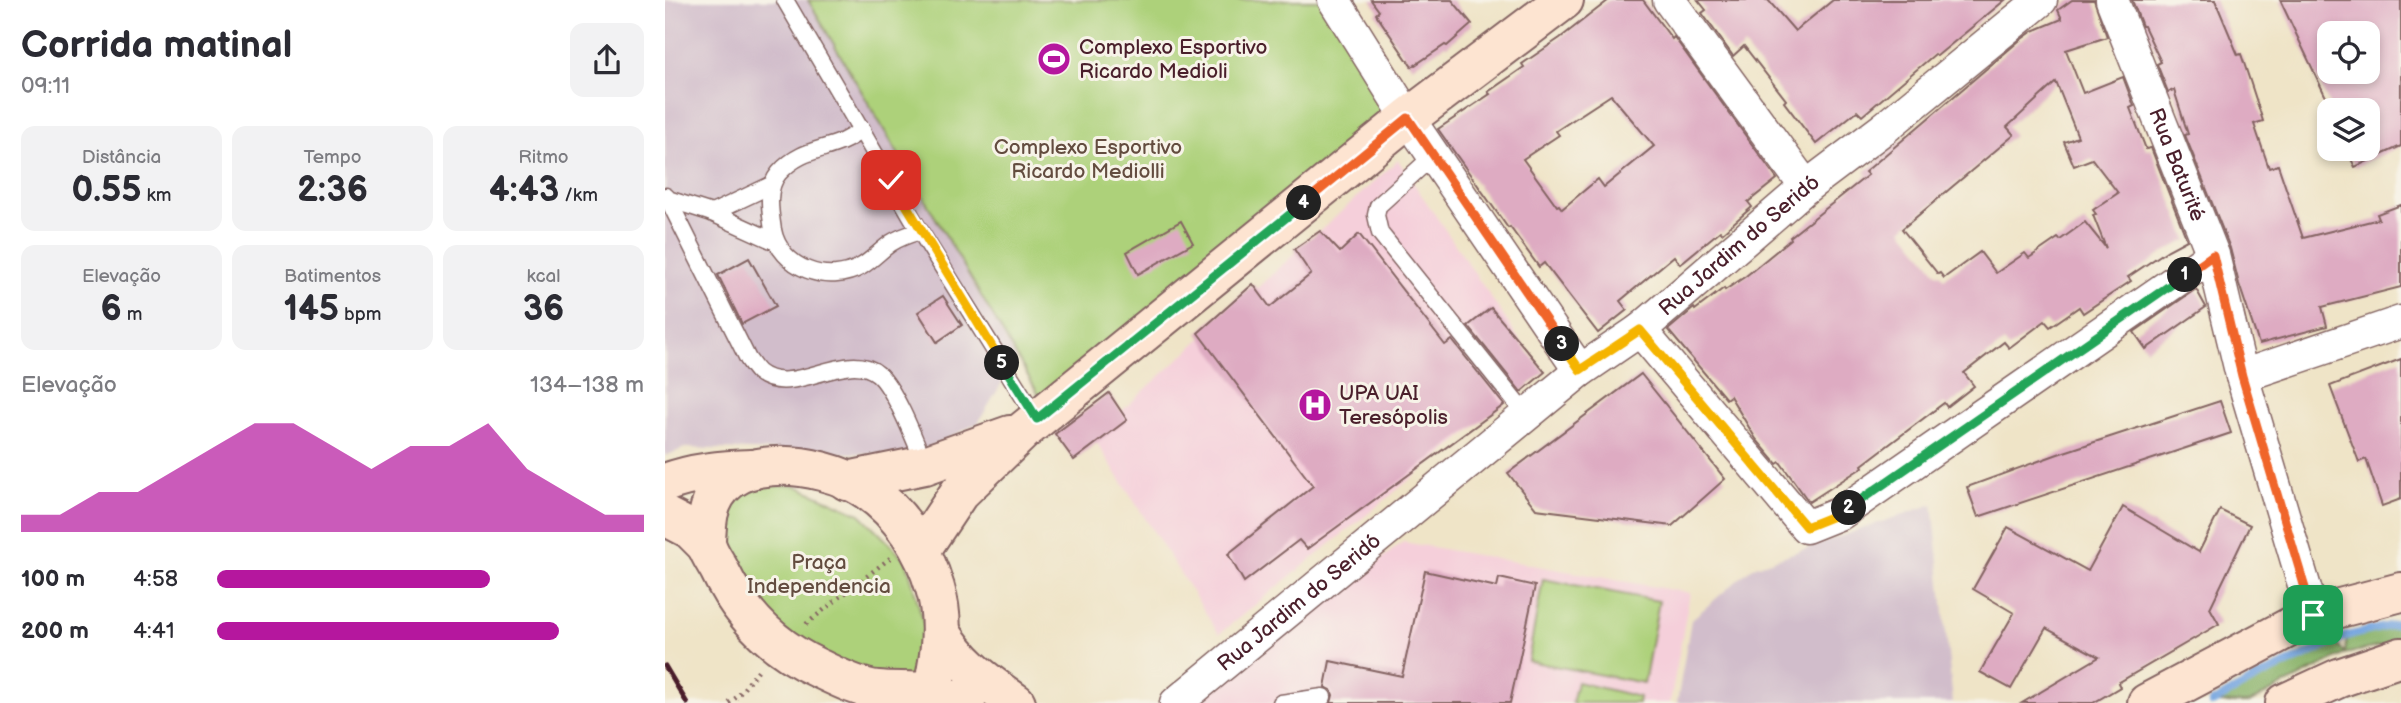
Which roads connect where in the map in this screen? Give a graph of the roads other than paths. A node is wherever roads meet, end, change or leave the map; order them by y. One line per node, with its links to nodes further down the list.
1 (785, 0): 8 (lane)
2 (1334, 0): 7 (street)
3 (1563, 0): 7 (street)
4 (1669, 0): 11 (street)
5 (2041, 0): 11 (street, Rua Jardim do Seridó)
6 (2112, 0): 16 (street, Rua Baturité)
7 (1408, 118): 9 (street); 22 (street)
8 (862, 129): 10 (lane); 14 (lane)
9 (1434, 155): 19 (street); 21 (lane)
10 (771, 185): 13 (lane); 15 (lane)
11 (1805, 187): 18 (street, Rua Jardim do Seridó)
12 (666, 196): 13 (lane); 23 (lane)
13 (712, 213): 15 (lane)
14 (921, 231): 15 (lane); 22 (lane)
15 (776, 242)
16 (2213, 255): 18 (street); 20 (street, Rua Baturité)
17 (2401, 322): 20 (street)
18 (1640, 330): 19 (street, Rua Jardim do Seridó)
19 (1580, 370): 21 (street, Rua Jardim do Seridó)
20 (2242, 376): 31 (street, Rua Baturité)
21 (1525, 415): 37 (street, Rua Jardim do Seridó)
22 (1030, 425): 23 (street); 29 (street)
23 (925, 465): 25 (street)
24 (752, 469): 25 (street); 26 (street); 28 (street)
25 (847, 481): 29 (street)
26 (665, 483)
27 (665, 516): 28 (street)
28 (706, 545): 35 (street)
29 (902, 558): 32 (street)
30 (2401, 592): 31 (street)
31 (2313, 615): 39 (street)
32 (941, 632): 35 (street); 36 (street)
33 (2401, 657): 40 (street)
34 (1323, 697): 38 (lane)
35 (942, 700)
36 (1016, 703)
37 (1176, 703)
38 (1280, 703)
39 (2147, 703)
40 (2285, 703)

